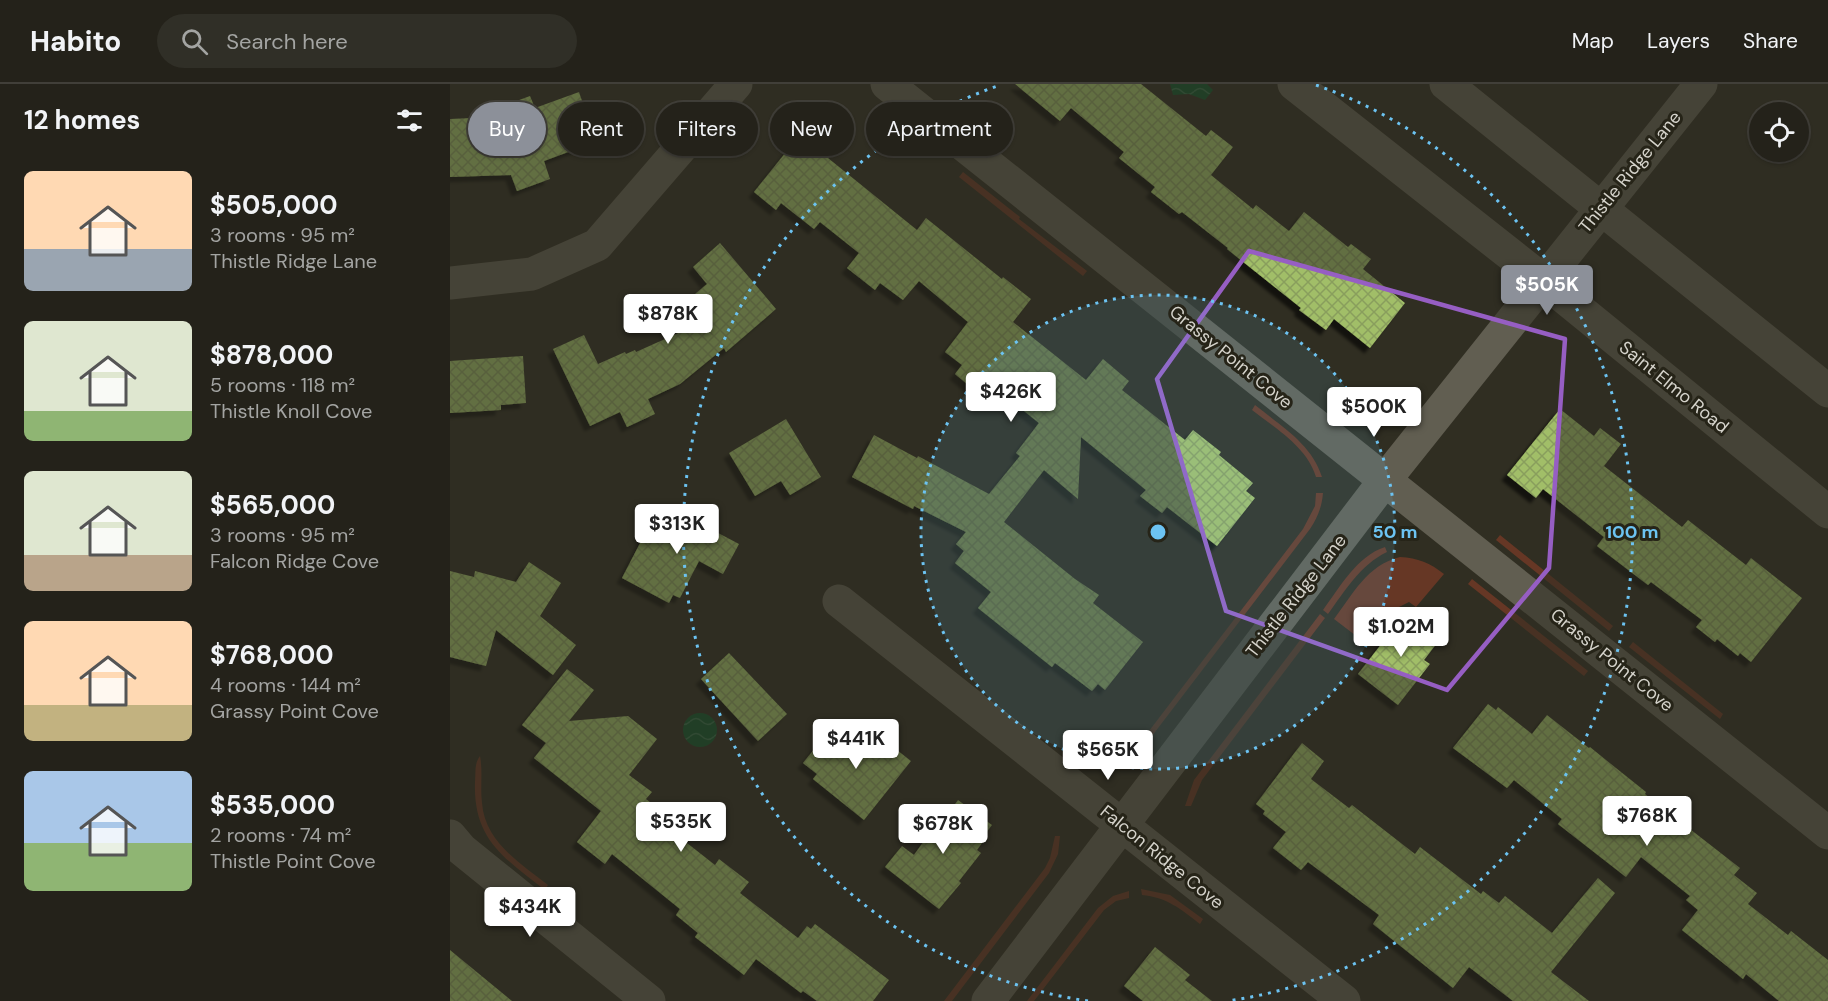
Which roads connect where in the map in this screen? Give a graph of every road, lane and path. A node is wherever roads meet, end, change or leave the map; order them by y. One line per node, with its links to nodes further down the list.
1 (736, 84): 8 (street)
2 (887, 84): 10 (street, Grassy Point Cove)
3 (1294, 84): 7 (street, Saint Elmo Road)
4 (1446, 84): 6 (street)
5 (1701, 84): 6 (street, Thistle Ridge Lane)
6 (1602, 208): 7 (street, Thistle Ridge Lane); 9 (street)
7 (1544, 281): 10 (street, Thistle Ridge Lane); 11 (street, Saint Elmo Road)
8 (450, 283)
9 (1828, 391)
10 (1385, 480): 13 (street, Thistle Ridge Lane); 14 (street, Grassy Point Cove)
11 (1828, 512)
12 (839, 601): 13 (street, Falcon Ridge Cove)
13 (1121, 824): 17 (street, Thistle Ridge Lane); 18 (street, Falcon Ridge Cove)
14 (1828, 833)
15 (450, 836): 16 (street)
16 (649, 1001)
17 (988, 1001)
18 (1344, 1001)

